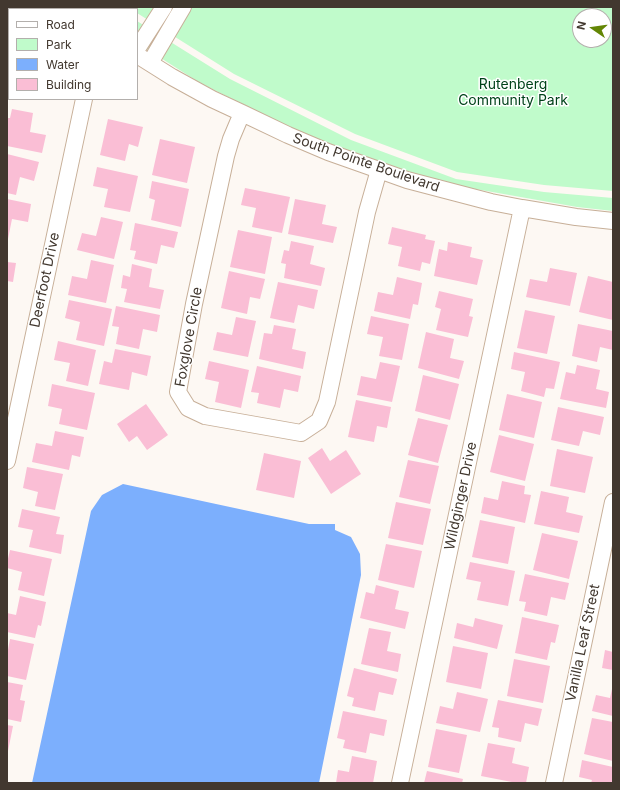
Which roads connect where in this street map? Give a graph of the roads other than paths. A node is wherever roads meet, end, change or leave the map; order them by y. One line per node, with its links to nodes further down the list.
1 (164, 7): 3 (street)
2 (183, 7): 4 (street)
3 (138, 47)
4 (144, 59): 6 (street, South Pointe Boulevard)
5 (84, 100): 10 (street, Deerfoot Drive)
6 (242, 113): 7 (street, South Pointe Boulevard); 7 (street, Foxglove Circle)
7 (378, 170): 8 (street, South Pointe Boulevard)
8 (522, 208): 9 (street, South Pointe Boulevard); 12 (street, Wildginger Drive)
9 (613, 221)
10 (7, 461)
11 (613, 502): 13 (street, Vanilla Leaf Street)
12 (400, 783)
13 (554, 783)

